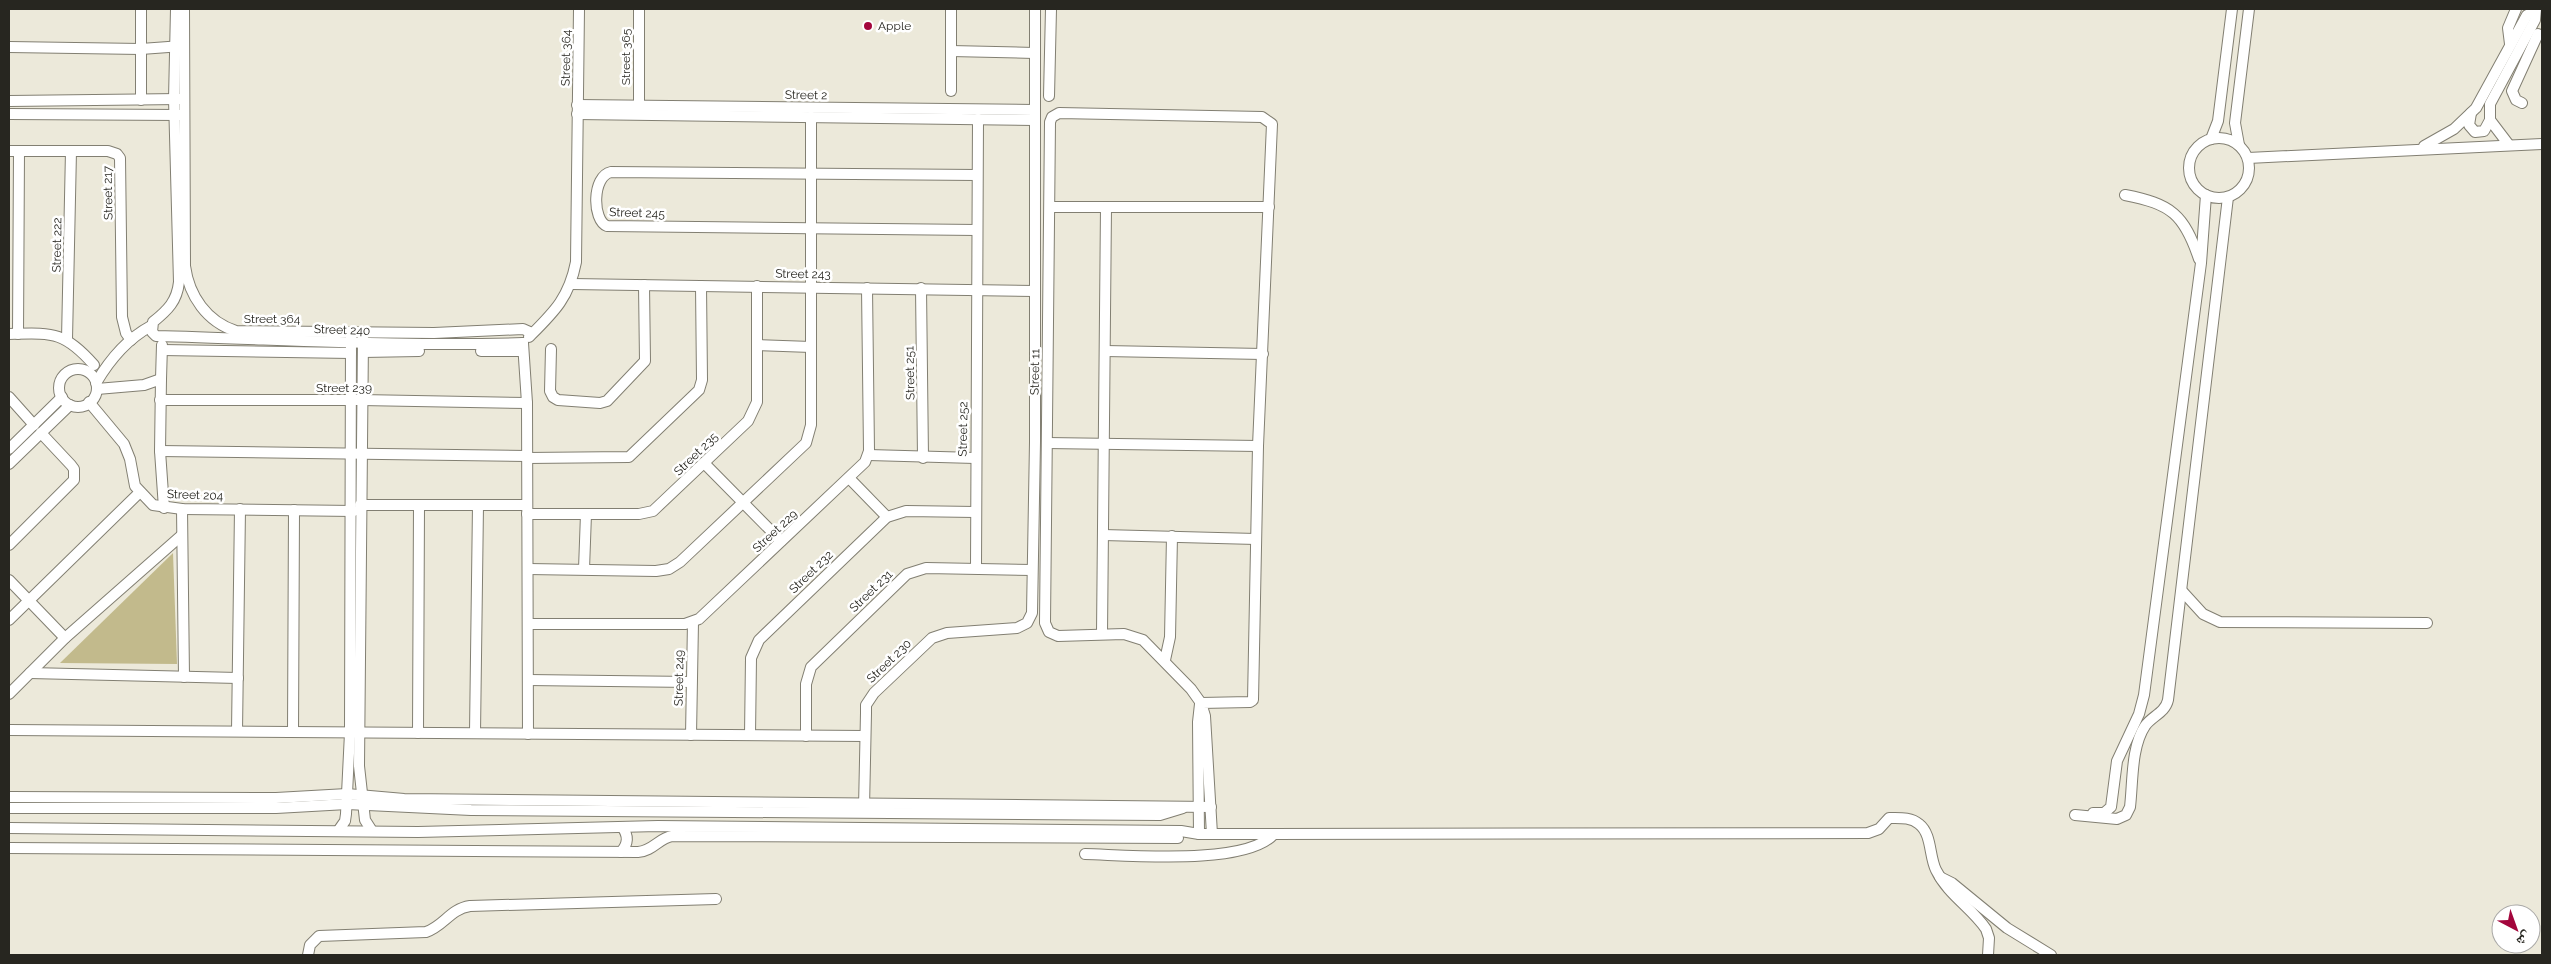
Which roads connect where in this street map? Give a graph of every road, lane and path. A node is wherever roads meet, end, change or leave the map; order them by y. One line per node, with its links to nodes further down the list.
1 (141, 9): 18 (street)
2 (176, 9): 15 (street, Street 364)
3 (184, 9): 15 (street, Street 364)
4 (579, 9): 28 (street, Street 364)
5 (639, 9): 27 (street, Street 365)
6 (952, 9): 19 (street)
7 (1035, 9): 20 (street, Street 11)
8 (1051, 9): 22 (street)
9 (2232, 9): 37 (street)
10 (2249, 9): 39 (street)
11 (2516, 9): 14 (street)
12 (2535, 11): 14 (street); 17 (street)
13 (2540, 31): 17 (street); 26 (street)
14 (2510, 44): 30 (street)
15 (179, 46): 18 (street); 23 (street, Street 364)
16 (9, 47): 18 (street)
17 (2521, 48): 36 (street)
18 (141, 49): 24 (street)
19 (951, 51): 20 (street); 21 (street)
20 (1034, 53): 32 (street, Street 11)
21 (951, 91)
22 (1049, 96)
23 (179, 99): 24 (street); 33 (street, Street 364)
24 (141, 100): 25 (street)
25 (9, 101)
26 (2522, 103)
27 (639, 106): 28 (street, Street 2); 29 (street, Street 2)
28 (577, 110): 29 (street, Street 2); 56 (street, Street 364)
29 (797, 112): 32 (street, Street 2); 34 (street, Street 2)
30 (2471, 113): 36 (street); 41 (street)
31 (9, 114): 33 (street)
32 (1034, 115): 35 (street, Street 2); 64 (street, Street 11)
33 (180, 116): 65 (street, Street 364); 67 (street, Street 364)
34 (811, 117): 35 (street, Street 2); 45 (street)
35 (978, 119): 46 (street, Street 252)
36 (2490, 120): 40 (street)
37 (2210, 139): 39 (street); 48 (street)
38 (2542, 144): 40 (street)
39 (2239, 145): 44 (street)
40 (2509, 145): 41 (street)
41 (2422, 148): 44 (street)
42 (14, 151): 43 (street, Street 217); 69 (street)
43 (71, 151): 70 (street, Street 222); 71 (street, Street 217)
44 (2248, 158): 49 (street)
45 (811, 174): 46 (street, Street 245); 53 (street); 53 (street, Street 245)
46 (977, 175): 54 (street, Street 252)
47 (2125, 195): 55 (street)
48 (2206, 195): 49 (street); 55 (street)
49 (2228, 197): 135 (street)
50 (1050, 207): 51 (street); 52 (street, Street 11); 96 (street, Street 11)
51 (1106, 207): 52 (street); 79 (street)
52 (1269, 208): 81 (street)
53 (811, 228): 54 (street, Street 245); 60 (street)
54 (978, 230): 63 (street, Street 252)
55 (2201, 263): 152 (street)
56 (572, 284): 57 (street, Street 243); 68 (street, Street 364)
57 (644, 285): 58 (street, Street 243); 77 (street)
58 (700, 286): 59 (street, Street 243); 104 (street)
59 (757, 286): 60 (street, Street 243); 72 (street, Street 235)
60 (811, 287): 61 (street, Street 243); 74 (street)
61 (867, 288): 62 (street, Street 243); 103 (street)
62 (921, 288): 63 (street, Street 243); 105 (street, Street 251)
63 (977, 289): 64 (street, Street 243); 106 (street, Street 252)
64 (1034, 291): 133 (street, Street 11)
65 (351, 332): 66 (street, Street 364); 75 (street)
66 (363, 332): 68 (street, Street 364); 76 (street)
67 (156, 333): 71 (street); 75 (street, Street 240); 78 (street)
68 (532, 333): 73 (street, Street 364)
69 (14, 334): 70 (street)
70 (67, 339): 82 (street)
71 (131, 340): 80 (street)
72 (757, 345): 74 (street); 107 (street, Street 235)
73 (523, 347): 76 (street, Street 240); 92 (street)
74 (811, 347): 111 (street)
75 (351, 348): 76 (street, Street 240); 78 (street); 89 (street)
76 (363, 348): 90 (street)
77 (552, 349)
78 (162, 350): 84 (street)
79 (1105, 351): 81 (street); 97 (street)
80 (116, 353): 82 (street); 85 (street)
81 (1263, 354): 98 (street)
82 (94, 365): 83 (street)
83 (83, 370): 85 (street); 86 (street)
84 (160, 379): 85 (street); 88 (street)
85 (96, 386): 91 (street)
86 (62, 397): 93 (street); 94 (street)
87 (9, 398): 94 (street)
88 (160, 400): 89 (street, Street 239); 100 (street)
89 (350, 400): 90 (street, Street 239); 101 (street)
90 (361, 400): 92 (street, Street 239); 102 (street)
91 (89, 402): 93 (street); 110 (street)
92 (527, 403): 104 (street)
93 (70, 404): 95 (street)
94 (34, 425): 99 (street)
95 (41, 433): 108 (street); 129 (street)
96 (1047, 443): 97 (street); 142 (street, Street 11)
97 (1104, 444): 98 (street); 125 (street)
98 (1258, 446): 127 (street)
99 (9, 449)
100 (160, 452): 101 (street); 114 (street)
101 (349, 453): 102 (street); 120 (street)
102 (361, 454): 104 (street); 115 (street)
103 (869, 455): 105 (street); 109 (street, Street 229)
104 (527, 457): 119 (street)
105 (923, 458): 106 (street)
106 (975, 458): 121 (street, Street 252)
107 (704, 463): 111 (street); 122 (street, Street 235)
108 (9, 464)
109 (849, 478): 123 (street); 128 (street, Street 229)
110 (139, 493): 114 (street, Street 204); 136 (street)
111 (743, 502): 128 (street); 132 (street)
112 (419, 505): 113 (street, Street 235); 115 (street, Street 204); 158 (street)
113 (478, 505): 119 (street, Street 235); 159 (street)
114 (164, 508): 116 (street, Street 204)
115 (360, 508): 120 (street, Street 204); 157 (street)
116 (182, 509): 117 (street, Street 204); 124 (street)
117 (240, 509): 118 (street, Street 204); 147 (street)
118 (294, 510): 120 (street, Street 204); 156 (street)
119 (527, 510): 122 (street, Street 235); 131 (street)
120 (349, 511): 157 (street)
121 (975, 512): 123 (street); 130 (street, Street 252)
122 (586, 514): 132 (street)
123 (887, 517): 162 (street, Street 232)
124 (182, 535): 143 (street); 146 (street)
125 (1103, 535): 126 (street); 142 (street)
126 (1172, 536): 127 (street); 144 (street)
127 (1256, 539): 151 (street)
128 (781, 541): 139 (street, Street 229)
129 (9, 545)
130 (976, 568): 133 (street, Street 231); 163 (street, Street 231)
131 (528, 569): 132 (street); 141 (street)
132 (584, 570)
133 (1032, 570): 137 (street, Street 11)
134 (9, 580): 136 (street)
135 (2182, 591): 140 (street); 153 (street)
136 (29, 601): 138 (street); 143 (street)
137 (1032, 613): 164 (street, Street 230)
138 (9, 620)
139 (693, 622): 141 (street); 149 (street, Street 249)
140 (2427, 623)
141 (528, 624): 148 (street)
142 (1102, 634): 144 (street)
143 (65, 638): 145 (street)
144 (1165, 660): 151 (street)
145 (30, 674): 146 (street); 150 (street)
146 (184, 677): 147 (street)
147 (238, 678): 155 (street)
148 (528, 680): 149 (street); 160 (street)
149 (691, 682): 161 (street, Street 249)
150 (9, 694)
151 (1201, 704): 165 (street)
152 (2139, 714): 153 (street); 172 (street)
153 (2152, 719): 176 (street)
154 (9, 730): 155 (street)
155 (237, 731): 156 (street)
156 (293, 732): 157 (street)
157 (355, 733): 158 (street); 167 (street); 168 (street)
158 (418, 733): 159 (street)
159 (475, 733): 160 (street)
160 (528, 734): 161 (street)
161 (691, 735): 162 (street)
162 (750, 735): 163 (street)
163 (806, 736): 164 (street)
164 (864, 736): 169 (street, Street 230)
165 (1204, 773): 170 (street); 171 (street)
166 (9, 797): 167 (street)
167 (347, 799): 168 (street); 173 (street); 180 (street)
168 (364, 800): 169 (street); 175 (street); 181 (street)
169 (864, 803): 174 (street); 175 (street, Street 230)
170 (1211, 806): 171 (street); 184 (street)
171 (1200, 807): 174 (street); 183 (street)
172 (2111, 807): 176 (street); 176 (street)
173 (9, 808)
174 (1183, 808): 175 (street)
175 (864, 814)
176 (2123, 818)
177 (658, 826): 178 (street); 182 (street); 186 (street)
178 (622, 827): 181 (street); 188 (street)
179 (9, 829): 180 (street)
180 (338, 831): 181 (street)
181 (372, 831)
182 (1071, 834): 183 (street); 186 (street)
183 (1195, 834): 184 (street)
184 (1212, 834): 185 (street)
185 (1274, 834): 189 (street); 190 (street)
186 (660, 841): 188 (street)
187 (9, 848): 188 (street)
188 (621, 852)
189 (1085, 854)
190 (1940, 877): 193 (street); 194 (street)
191 (716, 899): 192 (street)
192 (308, 955)
193 (1988, 955)
194 (2051, 955)

